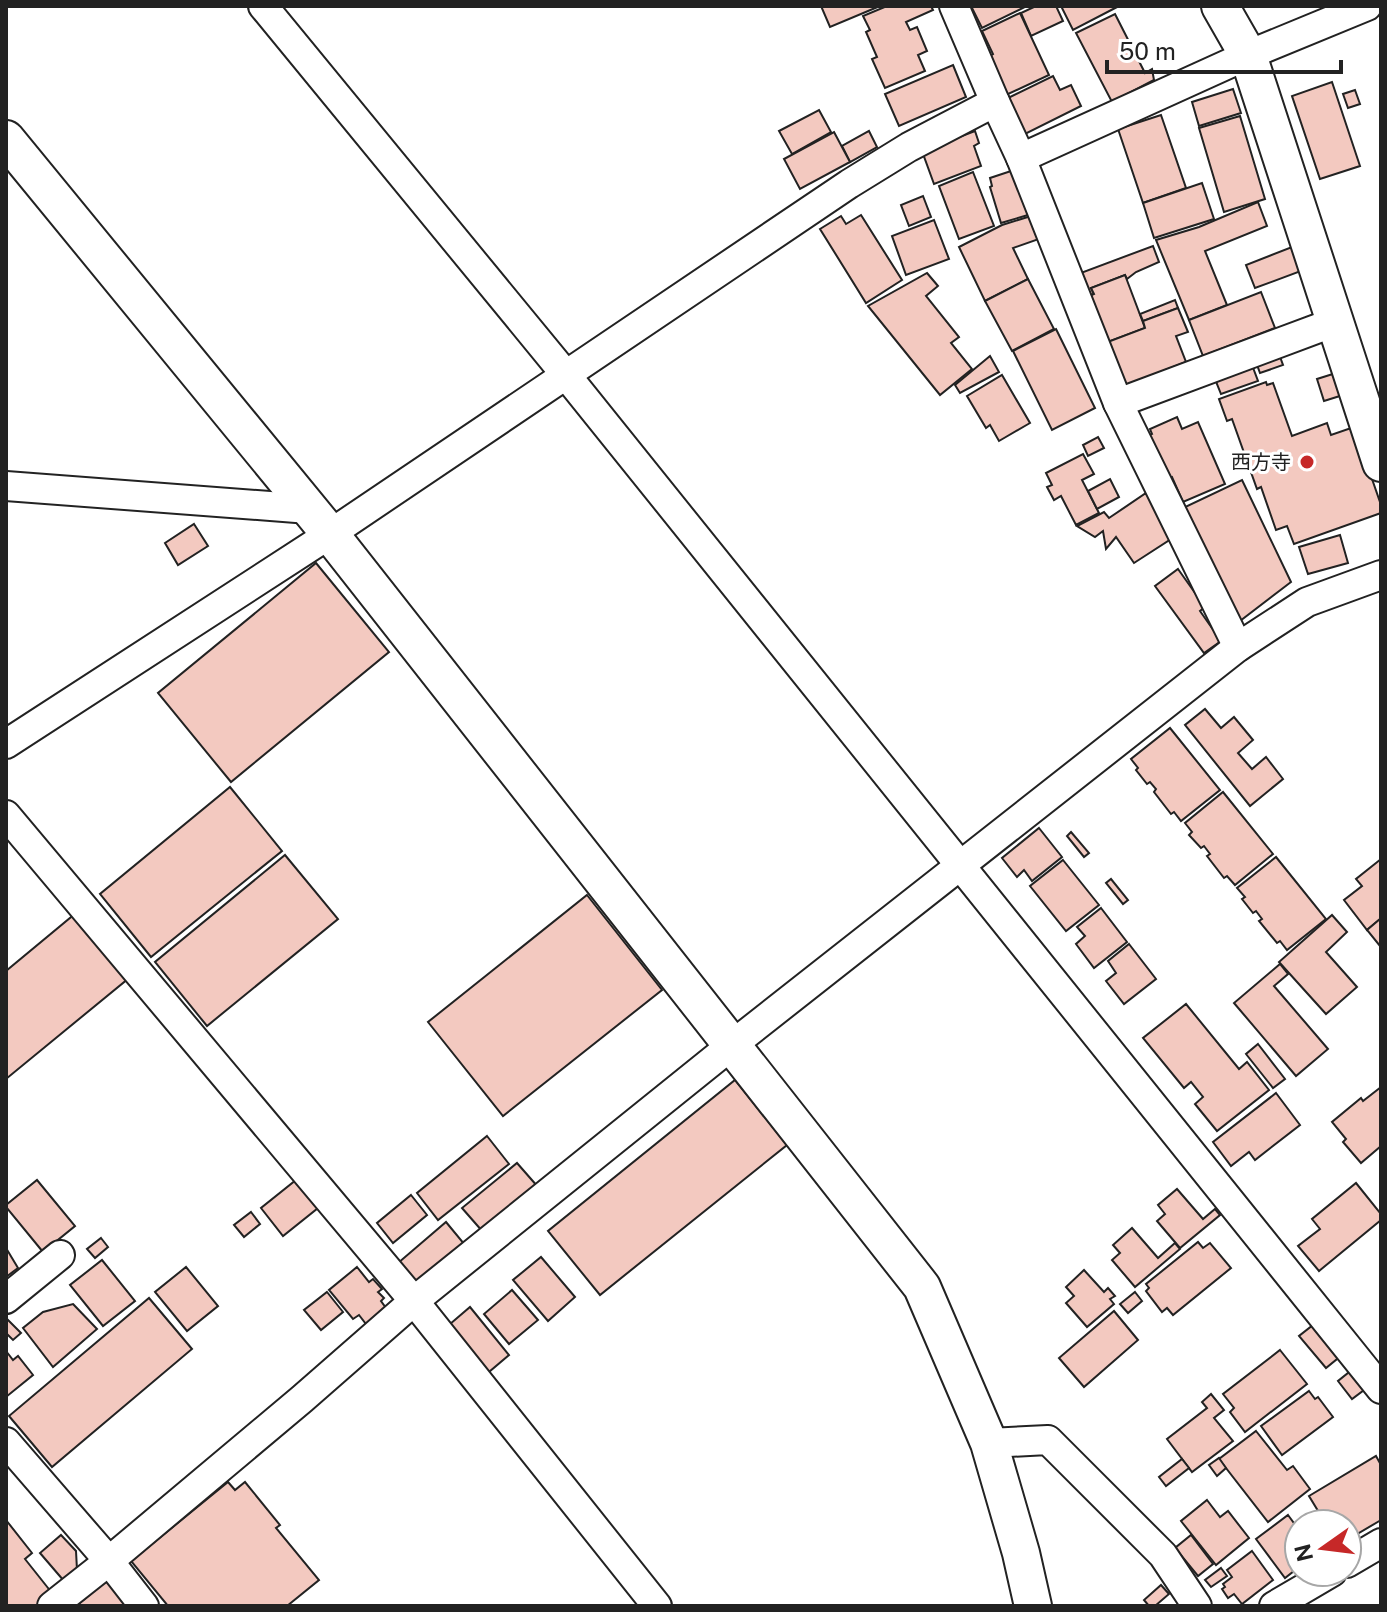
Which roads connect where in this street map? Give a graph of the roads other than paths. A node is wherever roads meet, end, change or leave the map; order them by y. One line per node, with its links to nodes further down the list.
1 (263, 6): 10 (street)
2 (954, 6): 6 (street)
3 (1220, 6): 5 (street)
4 (1367, 6): 5 (street)
5 (1248, 55): 8 (street); 9 (street)
6 (995, 102): 8 (street); 10 (street)
7 (6, 139): 14 (street)
8 (1021, 158): 11 (street)
9 (1335, 322): 11 (street); 12 (street)
10 (566, 375): 14 (street); 19 (street)
11 (1118, 403): 16 (street)
12 (1381, 463)
13 (6, 486): 14 (street)
14 (320, 521): 17 (street); 20 (street)
15 (1381, 575): 16 (street)
16 (1238, 647): 19 (street)
17 (6, 744)
18 (6, 815): 23 (street)
19 (959, 866): 20 (street); 24 (street)
20 (732, 1045): 23 (street); 26 (street)
21 (60, 1255): 22 (street)
22 (6, 1299)
23 (414, 1301): 29 (street); 33 (street)
24 (1381, 1389)
25 (6, 1442): 29 (street)
26 (989, 1443): 34 (street); 35 (street)
27 (1381, 1543): 28 (street)
28 (1363, 1554)
29 (109, 1561): 31 (street); 32 (street)
30 (1305, 1588): 36 (street)
31 (52, 1606)
32 (144, 1606)
33 (657, 1606)
34 (1033, 1606)
35 (1197, 1606)
36 (1274, 1606)

